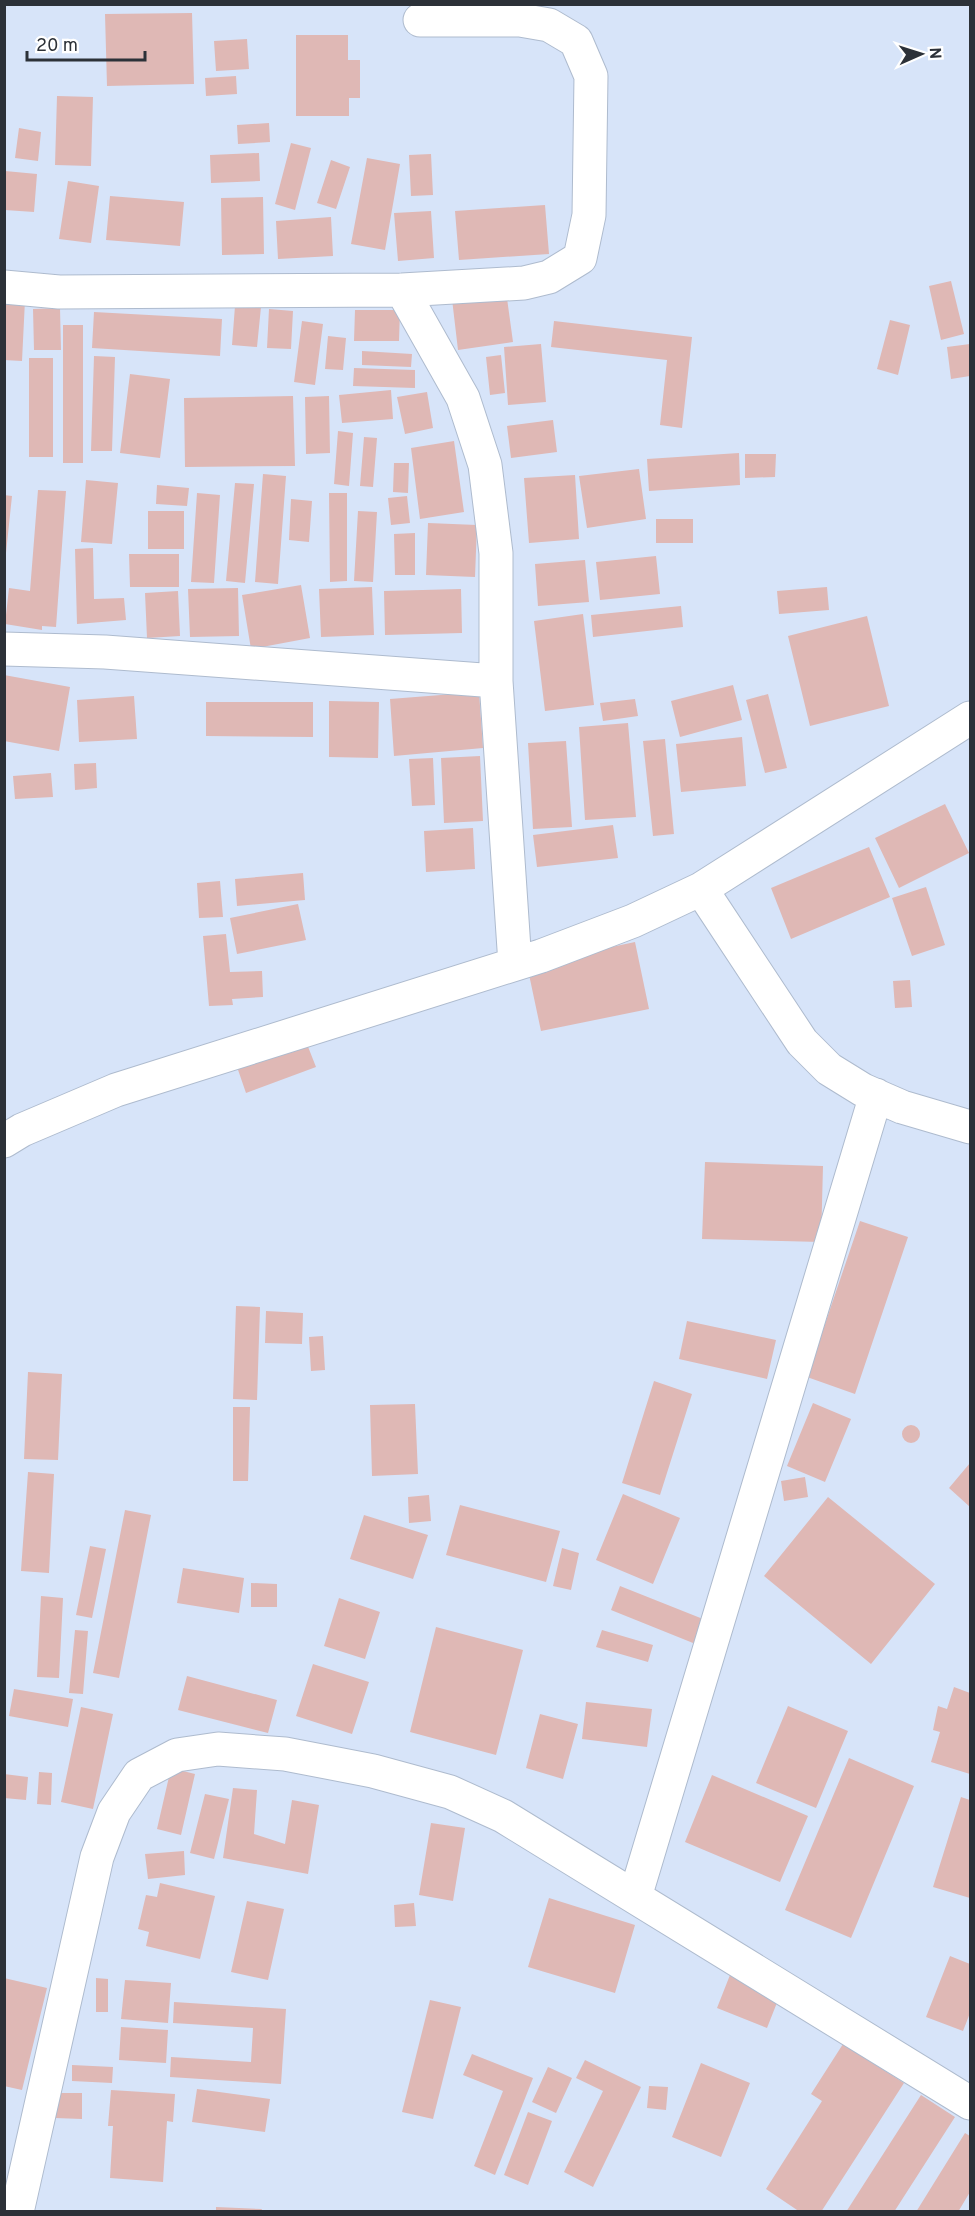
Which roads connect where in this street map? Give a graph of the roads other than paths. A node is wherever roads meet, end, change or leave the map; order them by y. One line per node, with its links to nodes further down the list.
1 (420, 20): 3 (street)
2 (4, 287): 3 (street)
3 (402, 290): 5 (street)
4 (4, 649): 5 (street)
5 (496, 681): 8 (street)
6 (970, 718): 7 (street)
7 (701, 889): 8 (street); 9 (street)
8 (515, 964): 11 (street)
9 (876, 1095): 10 (street); 12 (street)
10 (970, 1127)
11 (4, 1141)
12 (635, 1897): 13 (street); 14 (street)
13 (970, 2103)
14 (17, 2211)

